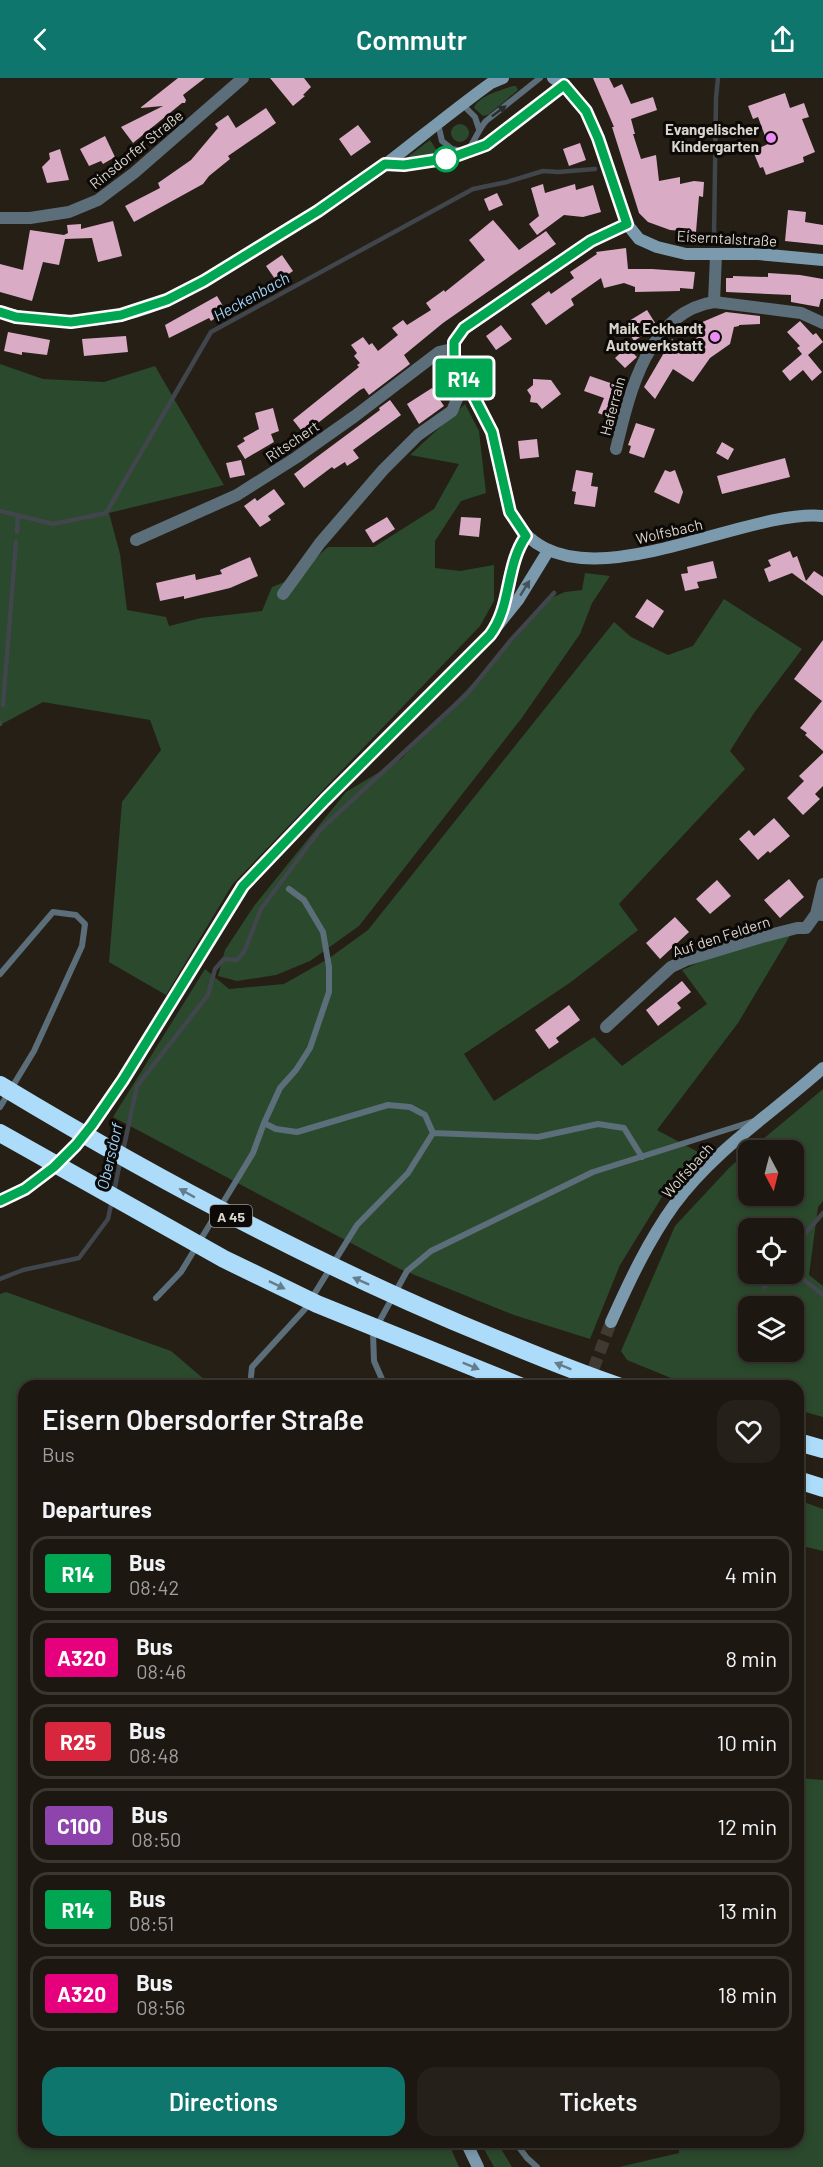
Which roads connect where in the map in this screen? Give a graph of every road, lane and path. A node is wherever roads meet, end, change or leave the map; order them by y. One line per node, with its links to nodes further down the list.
1 (243, 78): 11 (street, Rinsdorfer Straße)
2 (503, 78): 6 (main road)
3 (540, 78): 8 (lane, one-way to 3)
4 (553, 78): 5 (main road, Eiserntalstraße)
5 (564, 85): 9 (lane); 12 (main road, Eiserntalstraße)
6 (462, 104): 7 (main road); 8 (lane)
7 (438, 124): 9 (lane); 10 (main road)
8 (479, 129): 9 (lane)
9 (467, 152): 10 (lane)
10 (385, 164): 16 (main road)
11 (0, 218)
12 (627, 224): 13 (main road, Eiserntalstraße); 18 (main road)
13 (716, 255): 14 (main road, Eiserntalstraße); 15 (street)
14 (823, 260)
15 (714, 302): 17 (street); 20 (street, Haferrain)
16 (0, 312)
17 (823, 323)
18 (453, 349): 19 (main road); 23 (street, Ritschert)
19 (468, 386): 22 (main road); 25 (street)
20 (616, 449)
21 (823, 516): 24 (main road, Wolfsbach)
22 (526, 536): 24 (main road, Wolfsbach); 26 (main road)
23 (136, 540)
24 (548, 551): 26 (main road, one-way to 24)
25 (283, 594)
26 (500, 622): 40 (main road)
27 (823, 884): 29 (street)
28 (289, 889): 36 (lane)
29 (819, 914): 31 (street, Auf den Feldern)
30 (0, 974): 34 (lane)
31 (606, 1027)
32 (823, 1068): 35 (main road, Wolfsbach)
33 (0, 1085): 46 (highway, A 45, one-way to 33)
34 (0, 1107)
35 (760, 1119): 39 (lane); 42 (main road, Wolfsbach)
36 (264, 1123): 38 (lane); 41 (lane)
37 (0, 1133): 45 (highway, A 45, one-way to 45)
38 (433, 1133): 39 (lane); 43 (lane)
39 (642, 1157): 44 (lane)
40 (0, 1201)
41 (156, 1298)
42 (611, 1322)
43 (251, 1380)
44 (382, 1380)
45 (505, 1380)
46 (601, 1380)
47 (804, 1444): 48 (highway)
48 (823, 1449)
49 (804, 1482): 50 (highway)
50 (823, 1488)
51 (469, 2148): 53 (main road)
52 (520, 2148): 54 (lane)
53 (478, 2167)
54 (537, 2167)

